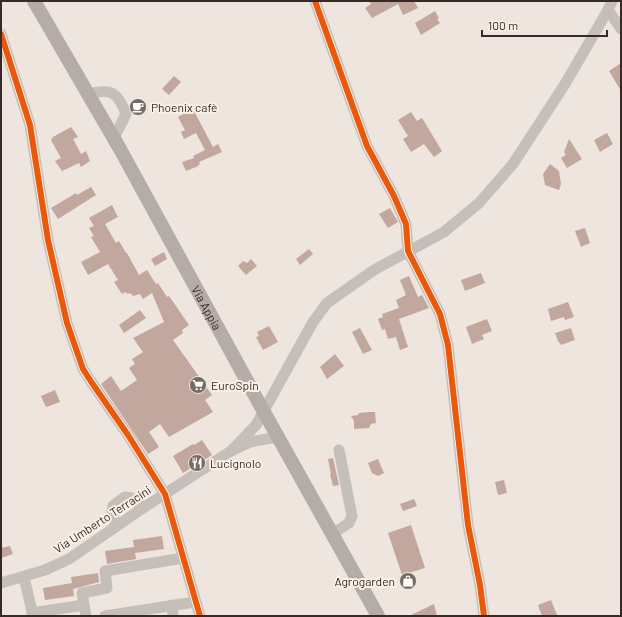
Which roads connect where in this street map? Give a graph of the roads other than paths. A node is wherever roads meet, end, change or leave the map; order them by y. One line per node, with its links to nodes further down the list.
1 (34, 1): 6 (main road, Via Appia)
2 (315, 1): 8 (street)
3 (610, 6): 4 (street); 8 (street)
4 (621, 30)
5 (1, 34): 13 (street)
6 (88, 94): 7 (main road, Via Appia); 7 (street)
7 (114, 138): 9 (main road, Via Appia)
8 (408, 251): 9 (street); 27 (street)
9 (264, 412): 10 (main road, Via Appia); 12 (street)
10 (278, 437): 12 (street); 16 (main road, Via Appia)
11 (339, 450): 16 (street)
12 (231, 451): 13 (street, Via Umberto Terracini)
13 (165, 494): 14 (street, Via Umberto Terracini); 17 (street)
14 (143, 508): 15 (street, Via Umberto Terracini); 15 (street)
15 (116, 526): 18 (street, Via Umberto Terracini)
16 (332, 534): 26 (main road, Via Appia)
17 (183, 558): 20 (street); 21 (street)
18 (24, 577): 19 (street, Via Umberto Terracini); 23 (street)
19 (1, 584)
20 (195, 602): 22 (street); 25 (street)
21 (85, 610): 23 (street)
22 (172, 611): 24 (street)
23 (32, 614)
24 (105, 616)
25 (200, 616)
26 (378, 616)
27 (484, 616)

